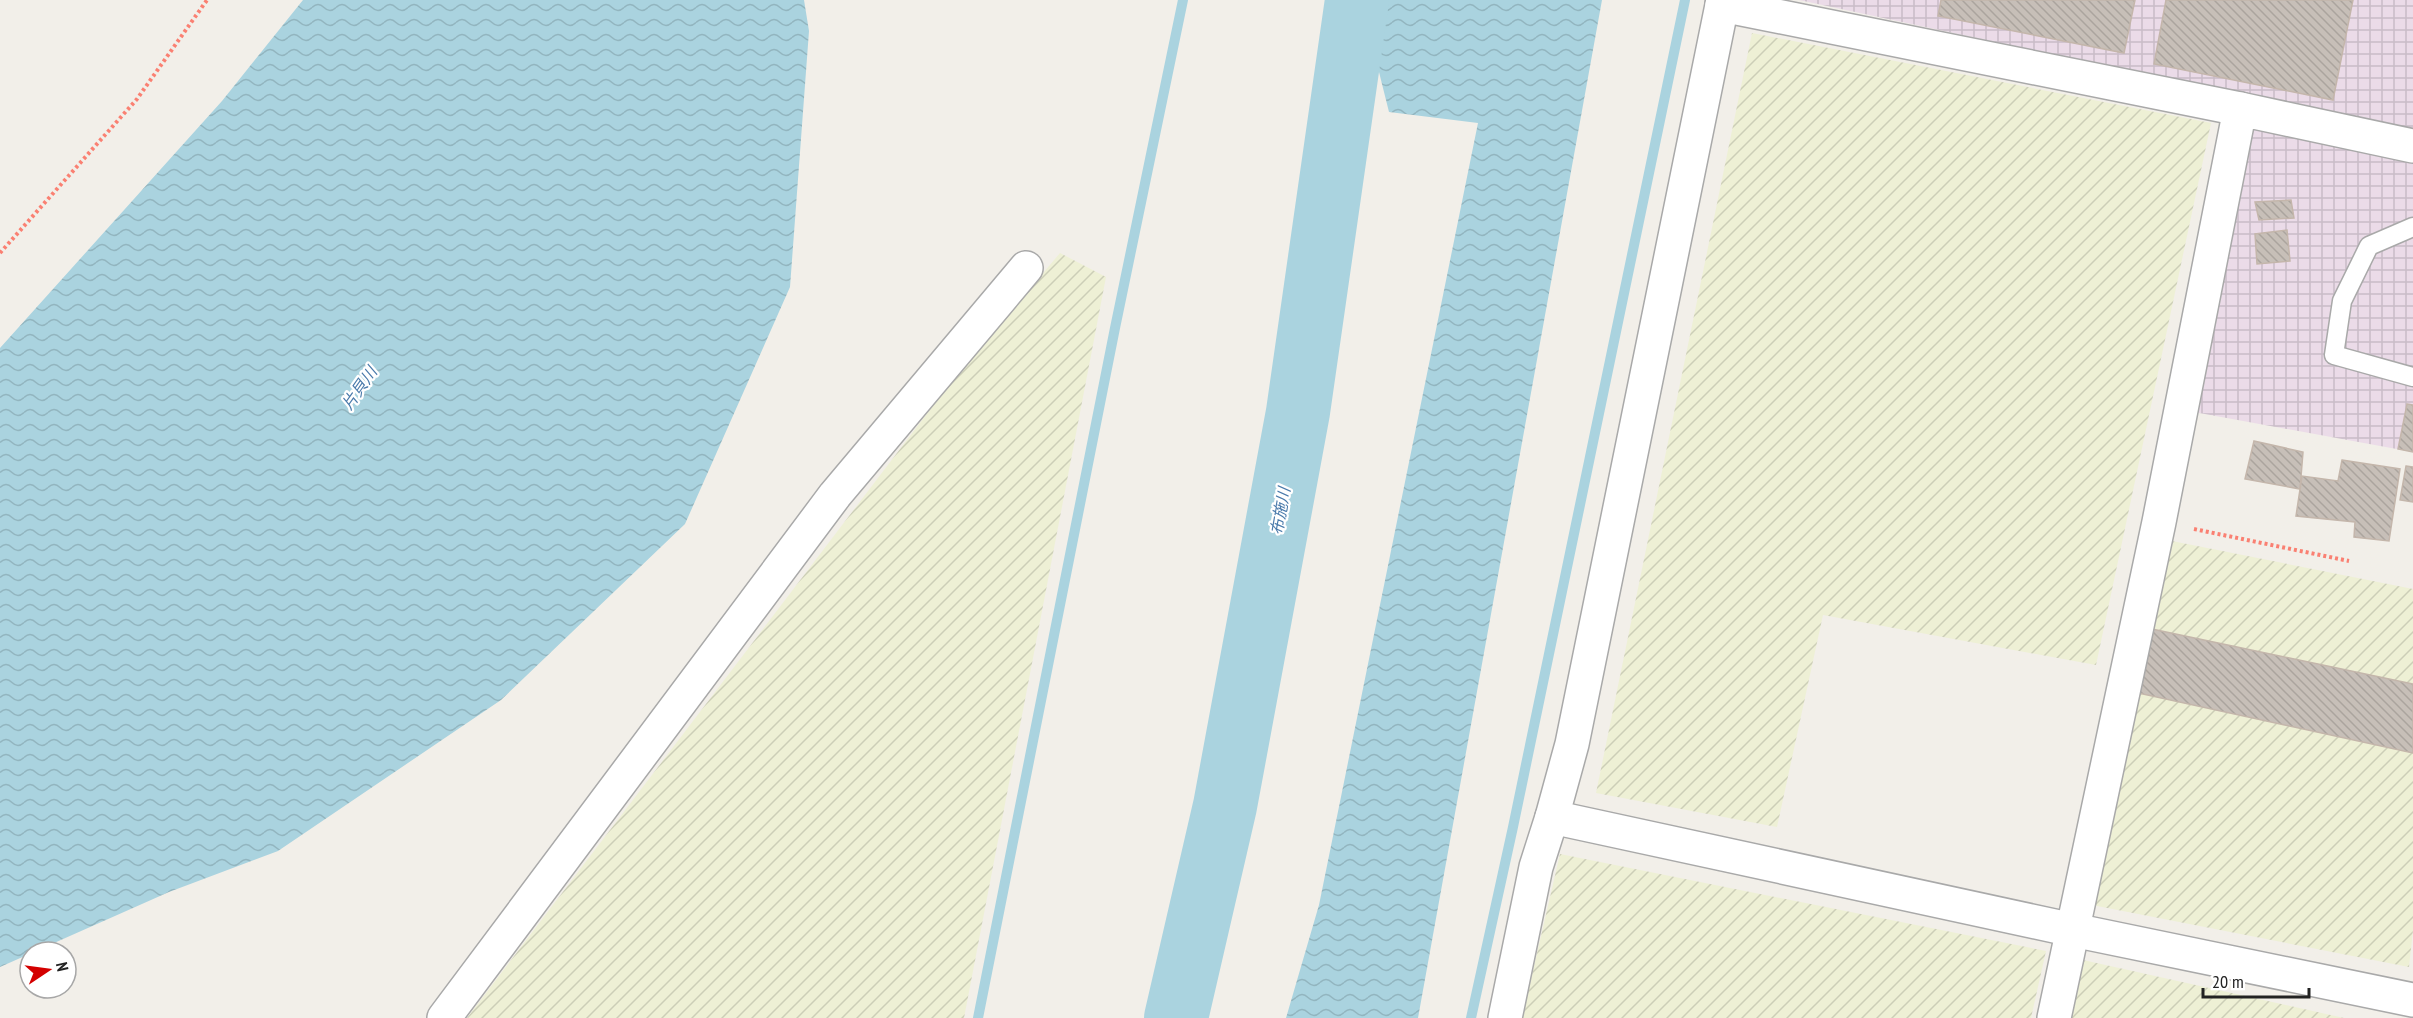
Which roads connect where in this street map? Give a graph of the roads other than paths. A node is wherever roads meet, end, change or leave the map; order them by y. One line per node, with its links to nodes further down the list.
1 (1723, 3): 2 (street); 7 (street)
2 (2241, 109): 3 (street); 8 (street)
3 (2413, 146)
4 (2413, 227): 6 (lane)
5 (1026, 268): 10 (street)
6 (2413, 376)
7 (1552, 817): 8 (street); 11 (street)
8 (2073, 930): 9 (street); 12 (street)
9 (2413, 1000)
10 (444, 1018)
11 (1505, 1018)
12 (2054, 1018)

